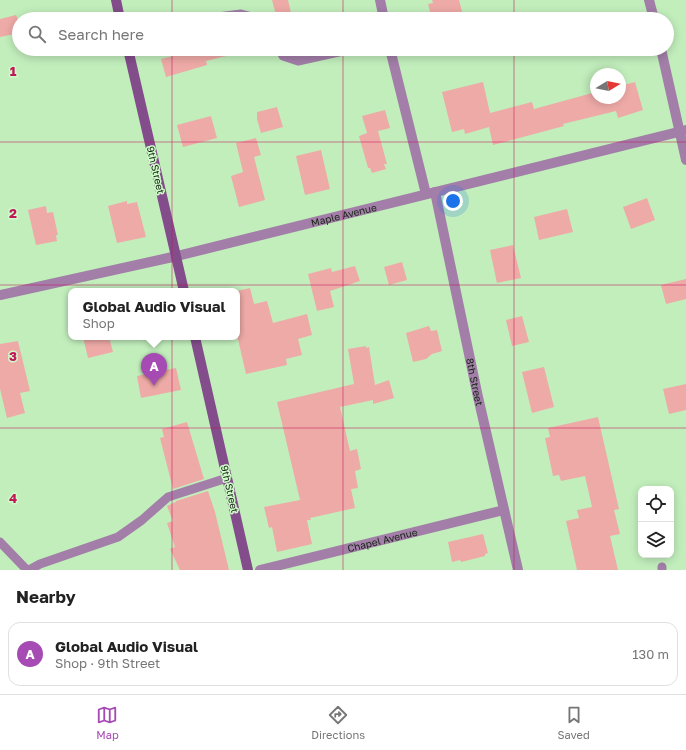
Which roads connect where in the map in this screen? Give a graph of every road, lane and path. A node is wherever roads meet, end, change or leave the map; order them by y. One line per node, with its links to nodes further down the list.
1 (116, 0): 4 (main road)
2 (380, 0): 5 (street)
3 (649, 0): 6 (street)
4 (119, 12)
5 (383, 12)
6 (652, 12)
7 (130, 56): 15 (main road, 9th Street)
8 (284, 56): 9 (lane)
9 (320, 56)
10 (392, 56): 14 (street, 8th Street)
11 (663, 56): 12 (street)
12 (683, 131): 13 (street); 14 (street, Maple Avenue)
13 (686, 160)
14 (430, 193): 15 (street, Maple Avenue); 20 (street, 8th Street)
15 (176, 256): 16 (main road, 9th Street); 17 (street, Maple Avenue)
16 (183, 288)
17 (0, 295)
18 (196, 340): 19 (main road, 9th Street)
19 (227, 478): 22 (lane); 23 (main road, 9th Street)
20 (504, 510): 24 (street, Chapel Avenue); 25 (street, 8th Street)
21 (0, 542): 22 (lane)
22 (28, 570)
23 (248, 570)
24 (260, 570)
25 (518, 570)

